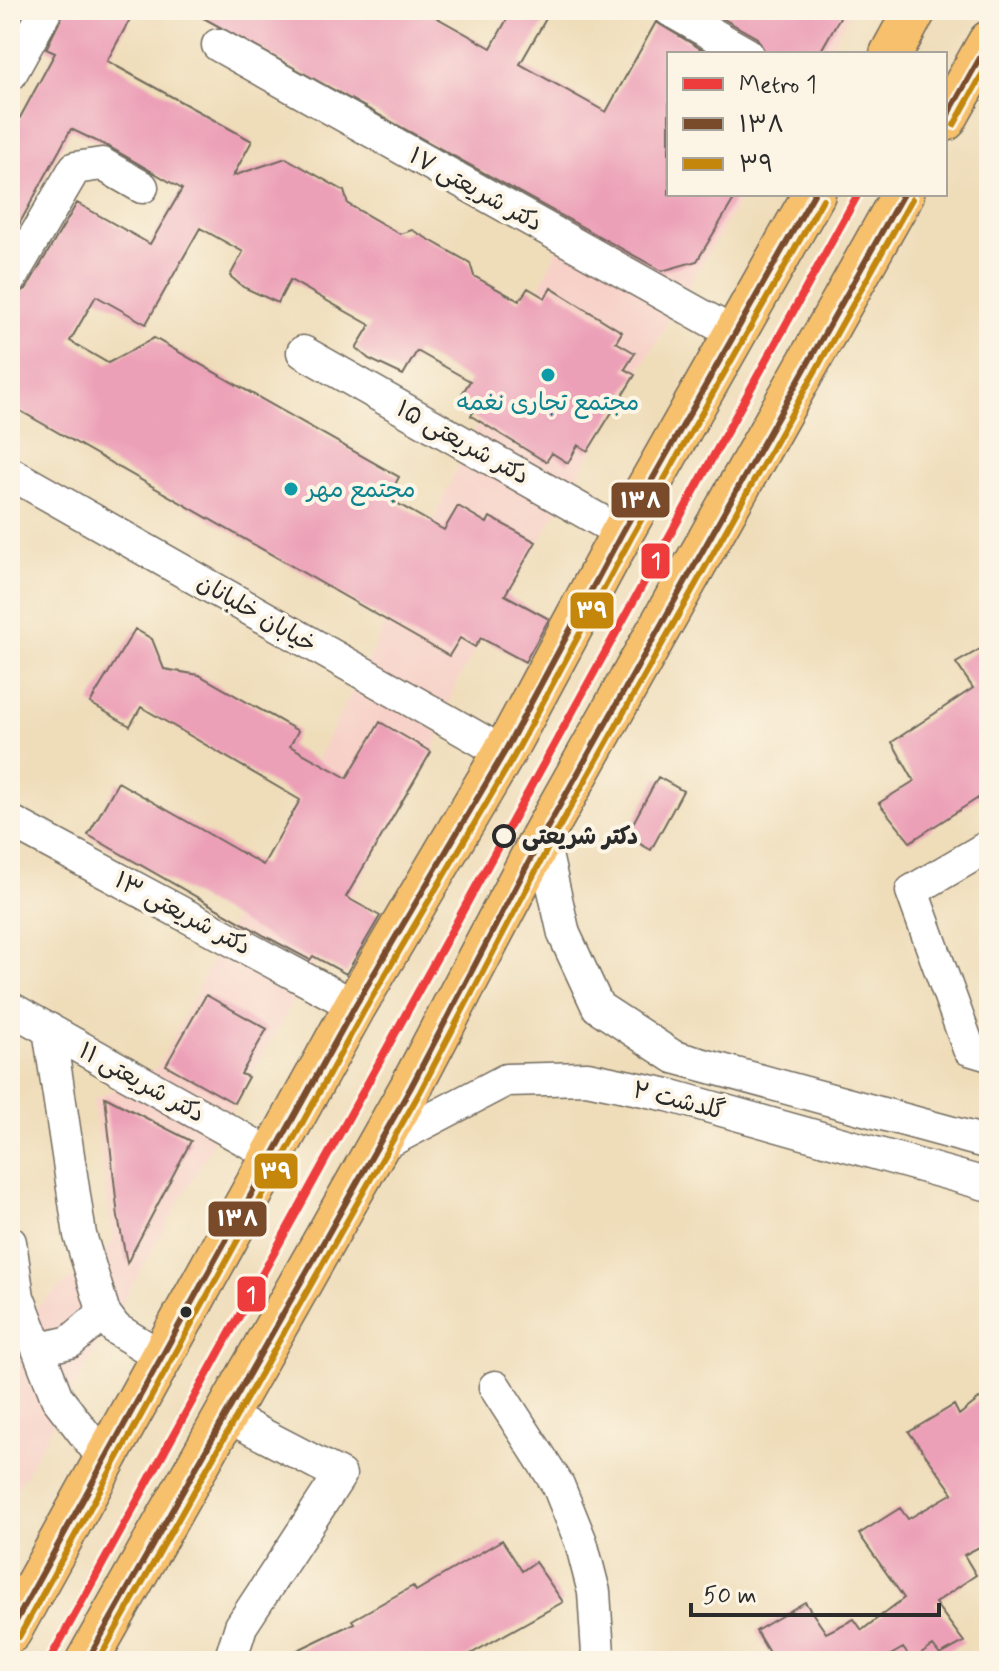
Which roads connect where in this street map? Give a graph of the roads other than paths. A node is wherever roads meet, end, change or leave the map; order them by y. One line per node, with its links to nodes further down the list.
1 (46, 10): 8 (street)
2 (670, 10): 6 (street)
3 (915, 10): 7 (main road)
4 (989, 42): 9 (main road)
5 (218, 45): 14 (street, ۱۷ دکتر شریعتی)
6 (744, 52)
7 (892, 52)
8 (10, 75)
9 (947, 116)
10 (142, 187): 13 (street)
11 (813, 196): 14 (main road)
12 (902, 196): 20 (main road)
13 (10, 279)
14 (733, 333): 17 (main road)
15 (303, 352): 17 (street, ۱۵ دکتر شریعتی)
16 (10, 473): 18 (street, خیابان خلبانان)
17 (622, 533): 18 (main road)
18 (504, 753): 22 (main road)
19 (10, 821): 22 (street, ۱۳ دکتر شریعتی)
20 (542, 837): 26 (street, گلدشت ۲); 27 (main road)
21 (989, 846): 25 (street)
22 (355, 1006): 28 (main road)
23 (10, 1008): 24 (street, ۱۱ دکتر شریعتی)
24 (49, 1029): 28 (street, ۱۱ دکتر شریعتی); 32 (street)
25 (989, 1055)
26 (989, 1143)
27 (376, 1148): 29 (street, گلدشت ۲); 36 (main road)
28 (274, 1156): 34 (main road)
29 (989, 1185)
30 (10, 1242): 31 (street)
31 (14, 1298): 33 (street)
32 (104, 1313): 33 (street); 34 (street)
33 (40, 1349): 37 (street)
34 (162, 1357): 37 (main road)
35 (495, 1387): 41 (street)
36 (225, 1415): 39 (main road); 40 (street)
37 (104, 1459): 38 (main road)
38 (10, 1632)
39 (87, 1661)
40 (230, 1661)
41 (595, 1661)

